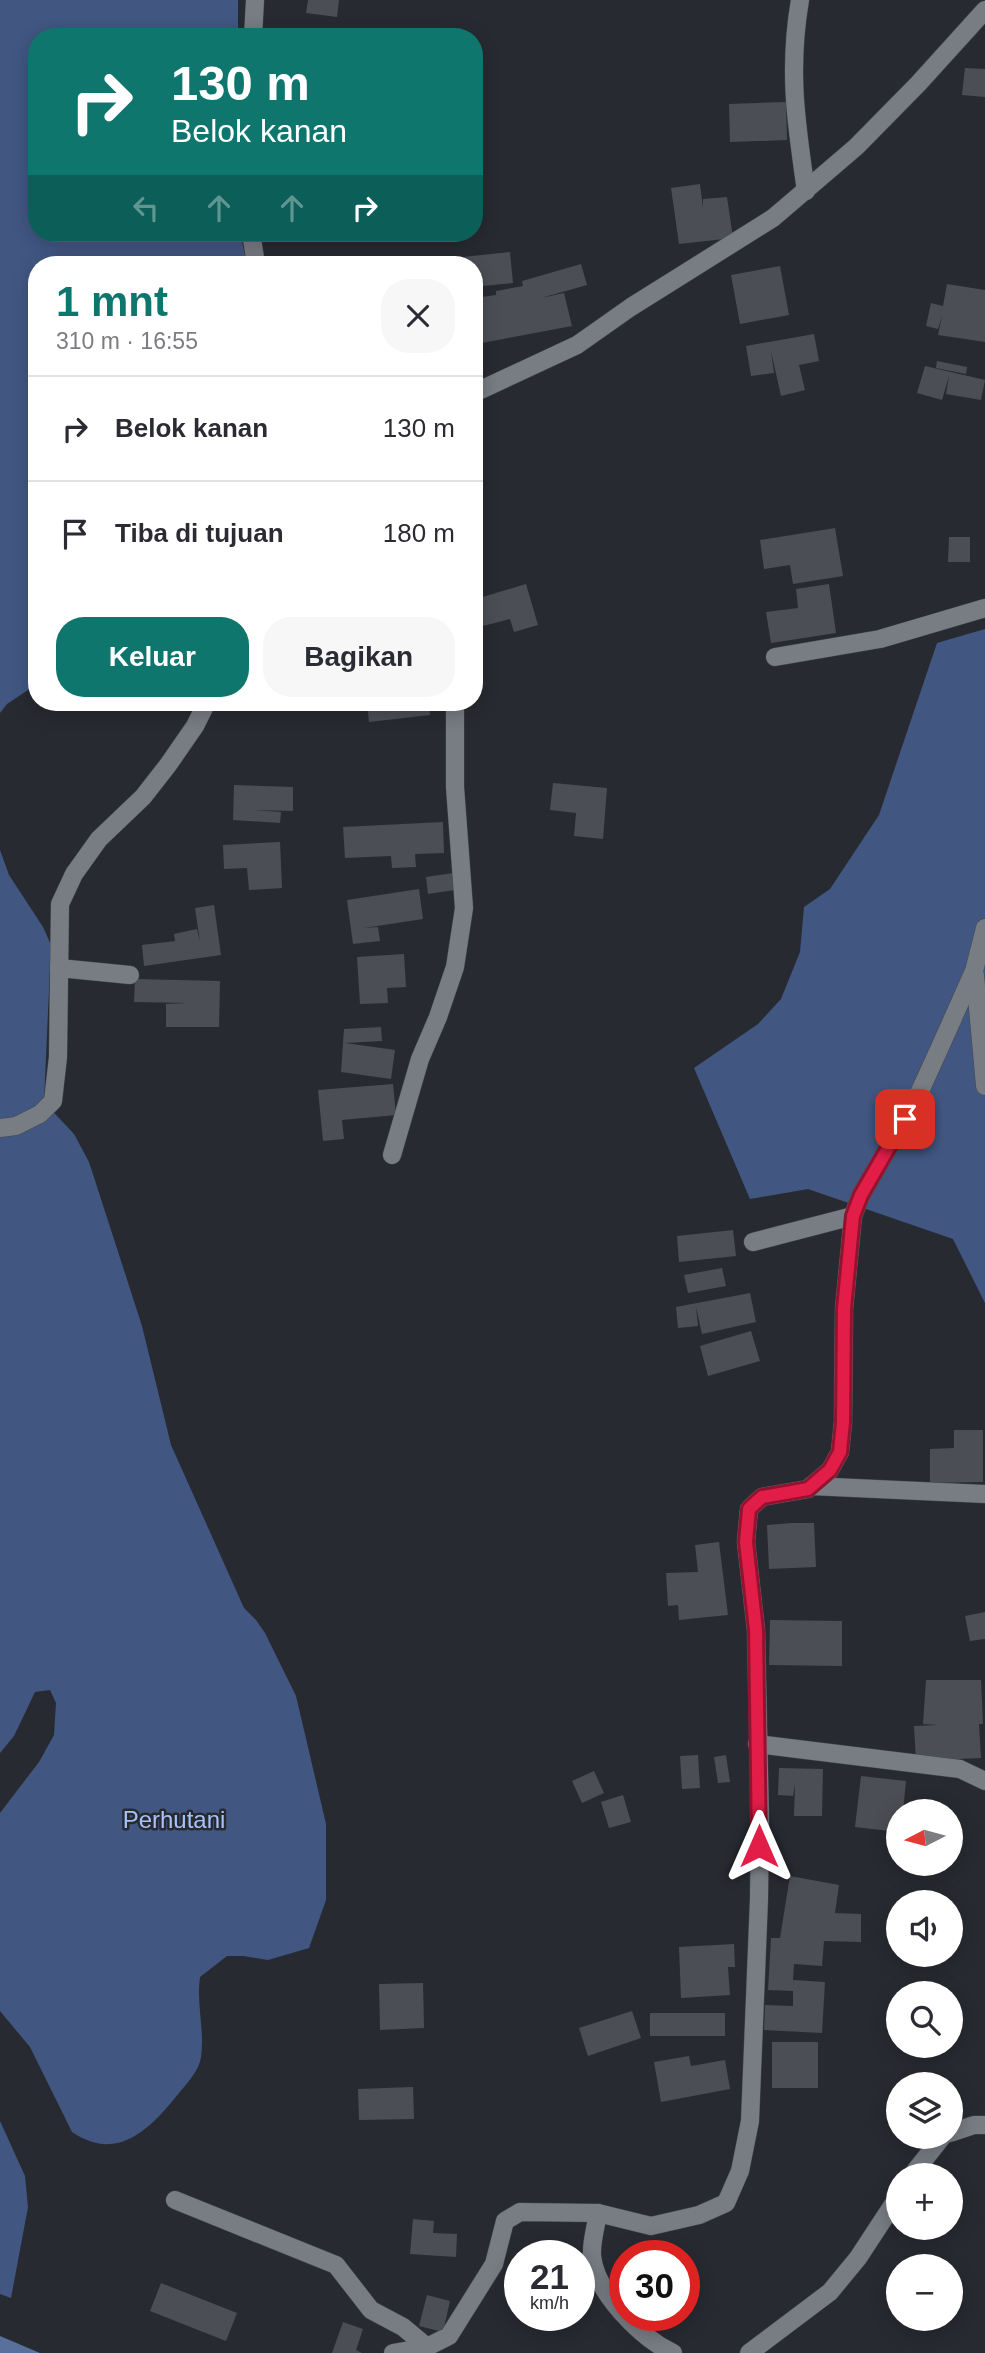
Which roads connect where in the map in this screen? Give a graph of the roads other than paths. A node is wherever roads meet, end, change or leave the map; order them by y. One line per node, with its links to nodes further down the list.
1 (255, 0): 4 (street)
2 (800, 0): 5 (street)
3 (985, 10): 5 (street)
4 (253, 28)
5 (806, 191): 6 (street)
6 (483, 389)
7 (985, 608): 8 (street)
8 (775, 657)
9 (202, 711): 12 (street)
10 (455, 711): 17 (street)
11 (985, 928): 13 (street)
12 (59, 968): 14 (street); 16 (street)
13 (974, 971): 15 (street); 18 (street)
14 (130, 975)
15 (985, 1086)
16 (0, 1128)
17 (393, 1155)
18 (853, 1216): 19 (street); 20 (street)
19 (753, 1242)
20 (811, 1486): 21 (street); 22 (street)
21 (985, 1494)
22 (757, 1744): 23 (street); 29 (street)
23 (985, 1781)
24 (985, 2125): 25 (street)
25 (963, 2129)
26 (933, 2149): 27 (street)
27 (921, 2163)
28 (175, 2200): 31 (street)
29 (598, 2213): 31 (street); 33 (street)
30 (886, 2215): 34 (street)
31 (427, 2347): 32 (street)
32 (393, 2353)
33 (673, 2353)
34 (749, 2353)

